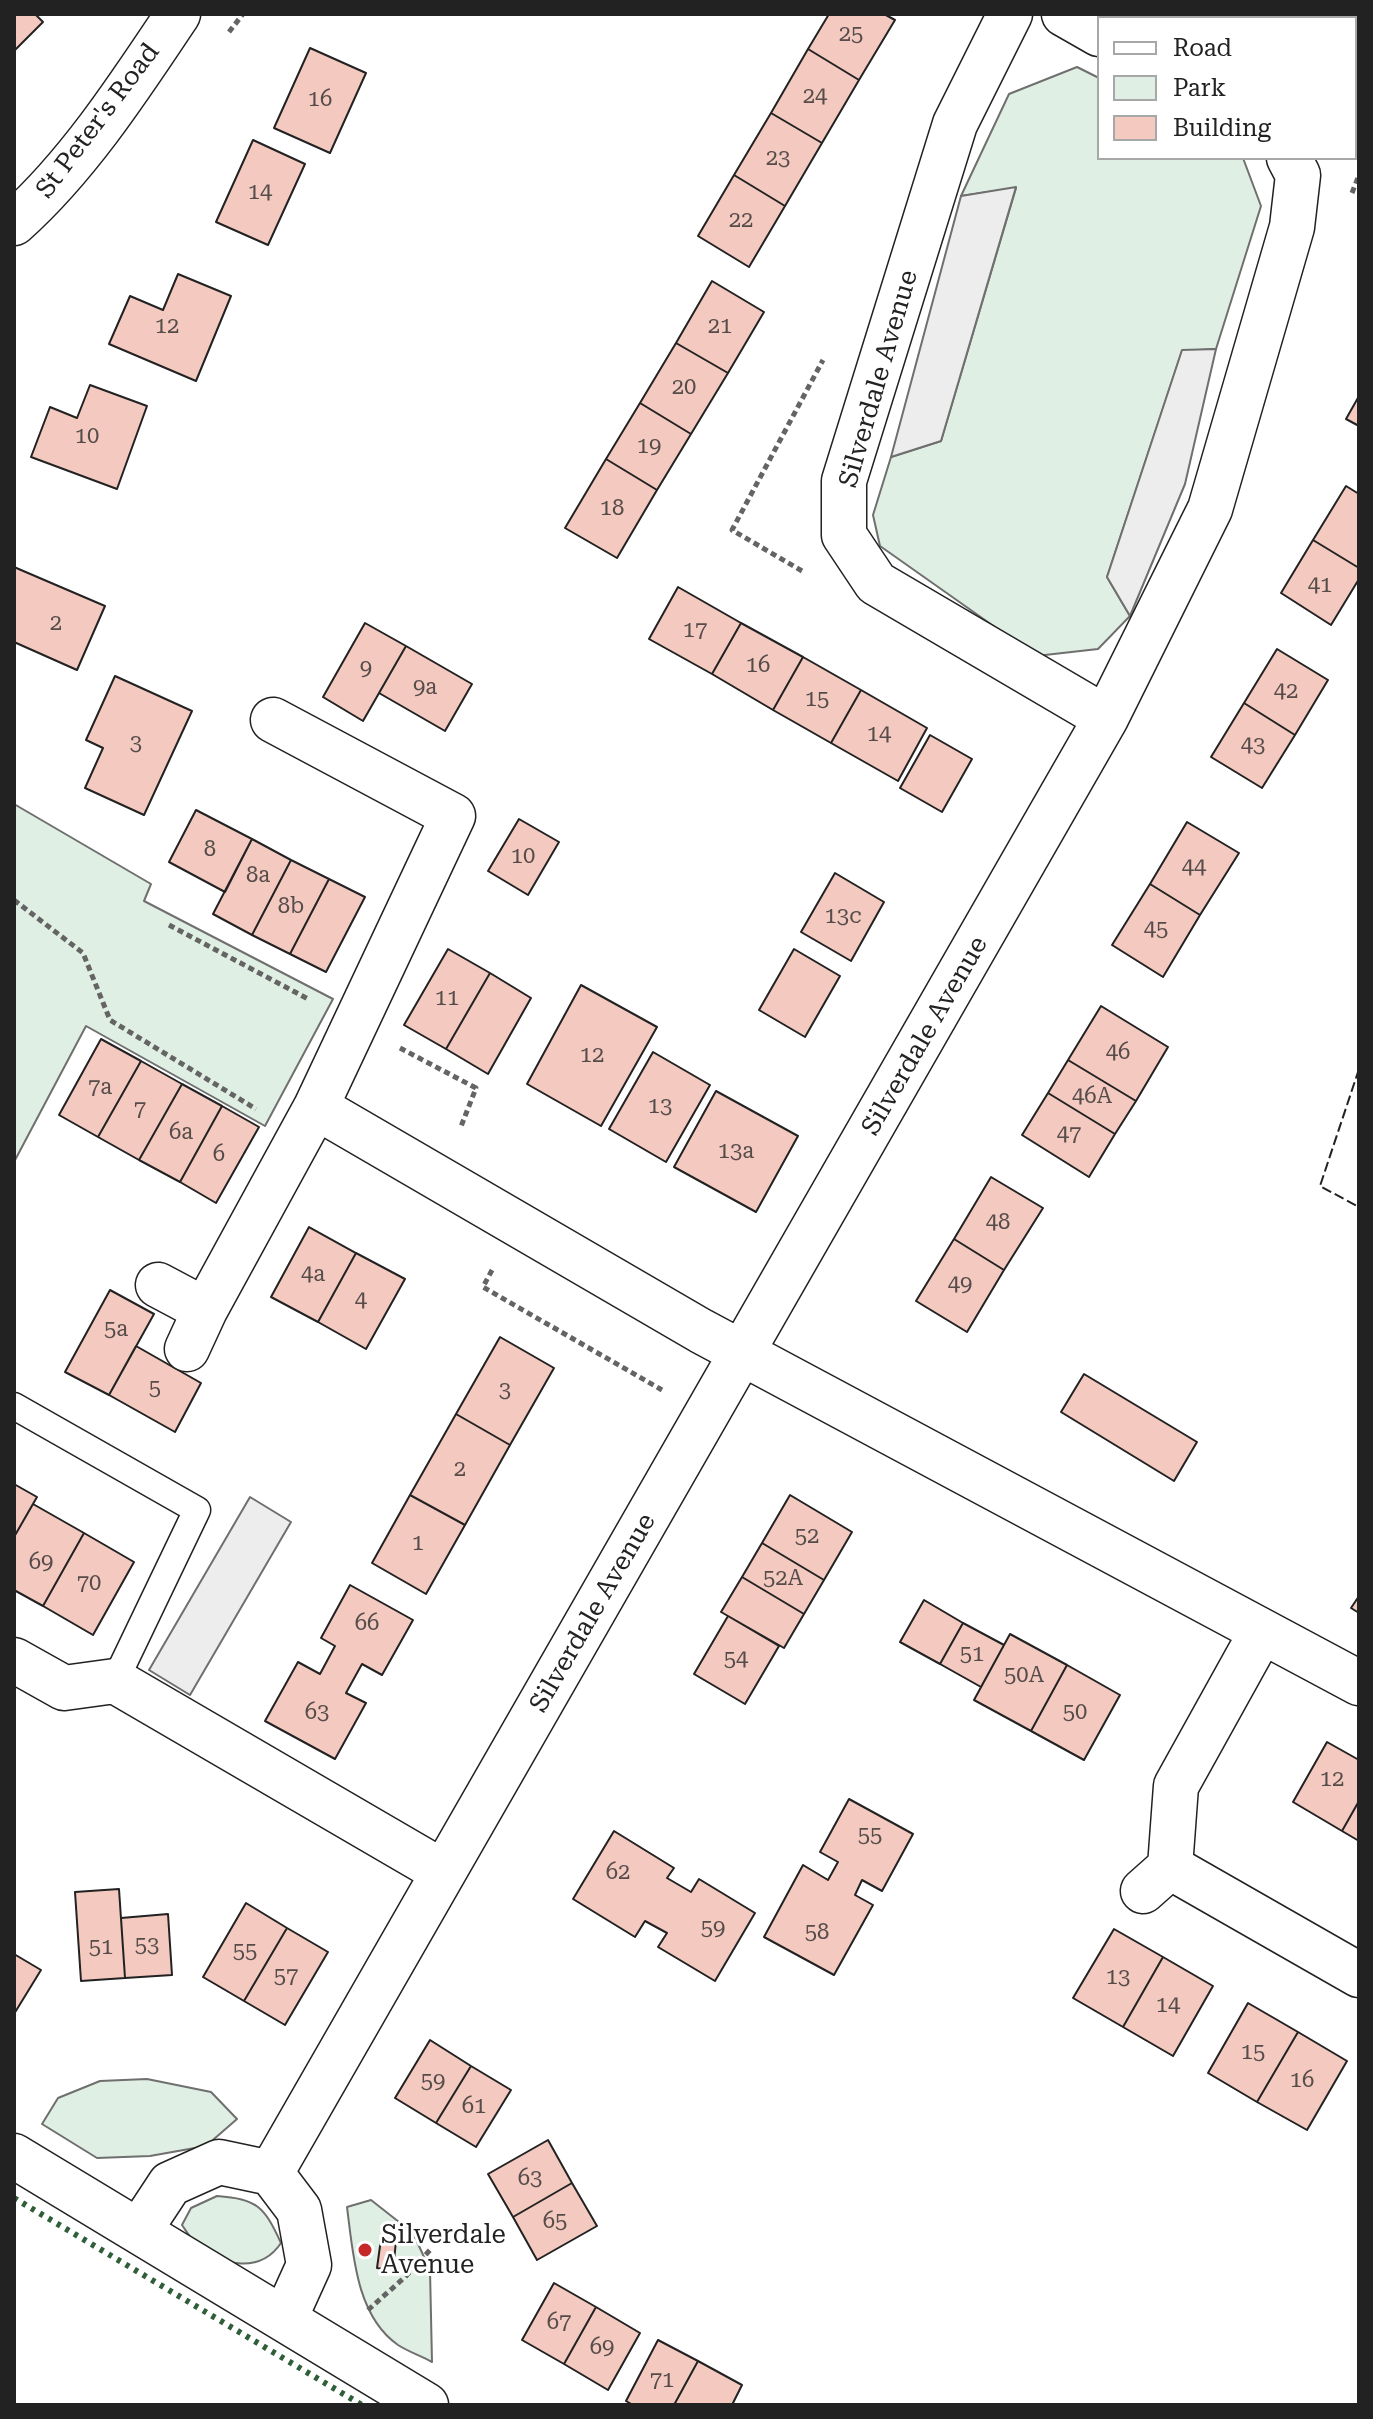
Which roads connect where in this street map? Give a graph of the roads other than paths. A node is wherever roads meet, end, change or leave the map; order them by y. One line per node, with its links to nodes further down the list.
1 (178, 14): 6 (street, St Peter's Road)
2 (1010, 14): 7 (street, Silverdale Avenue)
3 (1064, 14): 4 (street)
4 (1097, 33)
5 (1290, 160): 7 (street, Silverdale Avenue)
6 (14, 223)
7 (1106, 718): 13 (street, Silverdale Avenue)
8 (273, 720): 9 (street)
9 (316, 1107): 11 (street); 13 (street)
10 (158, 1285): 11 (street)
11 (205, 1310): 12 (street)
12 (187, 1349)
13 (743, 1354): 15 (street); 19 (street, Silverdale Avenue)
14 (14, 1406): 17 (lane)
15 (1262, 1631): 18 (street); 20 (street)
16 (14, 1660): 17 (street)
17 (115, 1681): 19 (street)
18 (1359, 1683)
19 (443, 1872): 22 (street, Silverdale Avenue)
20 (1359, 1975)
21 (14, 2156): 23 (street)
22 (271, 2173): 23 (street); 24 (street)
23 (139, 2231): 24 (street)
24 (285, 2318): 25 (street)
25 (426, 2405)

